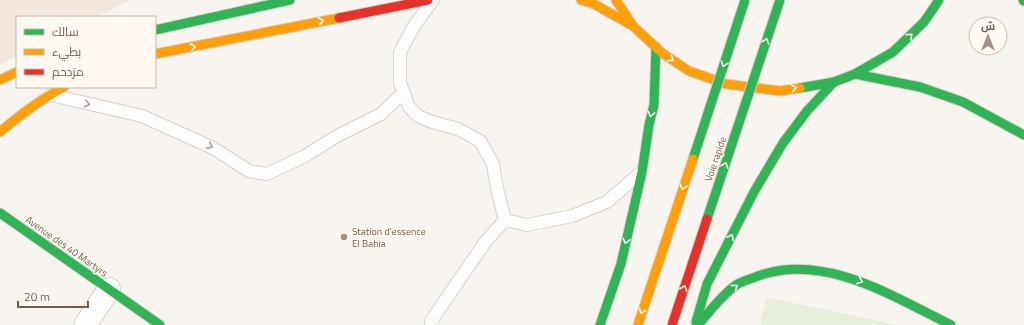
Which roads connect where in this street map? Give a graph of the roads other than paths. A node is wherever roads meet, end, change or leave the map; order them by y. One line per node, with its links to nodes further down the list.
1 (290, 0): 10 (main road)
2 (428, 0): 12 (main road, one-way to 2)
3 (433, 0): 18 (lane)
4 (581, 0): 9 (main road)
5 (616, 0): 9 (main road)
6 (745, 0): 30 (main road, one-way to 30, bridge)
7 (780, 0): 31 (main road, Voie rapide, one-way to 7, bridge)
8 (939, 0): 14 (main road, one-way to 8)
9 (633, 26): 11 (main road)
10 (156, 30)
11 (656, 47): 16 (main road, one-way to 16); 22 (main road, one-way to 22)
12 (156, 54)
13 (16, 72): 15 (main road)
14 (855, 74): 16 (main road); 21 (main road)
15 (0, 80)
16 (834, 82): 32 (main road, one-way to 16)
17 (62, 88): 19 (main road)
18 (403, 93): 19 (lane, one-way to 18); 24 (lane)
19 (49, 95): 20 (main road)
20 (0, 132)
21 (1024, 135)
22 (642, 172): 24 (lane); 29 (main road, one-way to 29)
23 (0, 212): 25 (main road, Avenue des 40 Martyrs)
24 (505, 220): 28 (lane)
25 (109, 289): 26 (street); 27 (main road, Avenue des 40 Martyrs)
26 (85, 325)
27 (160, 325)
28 (432, 325)
29 (600, 325)
30 (638, 325)
31 (672, 325)
32 (695, 325)
33 (698, 325): 34 (main road, one-way to 34)
34 (951, 325)

